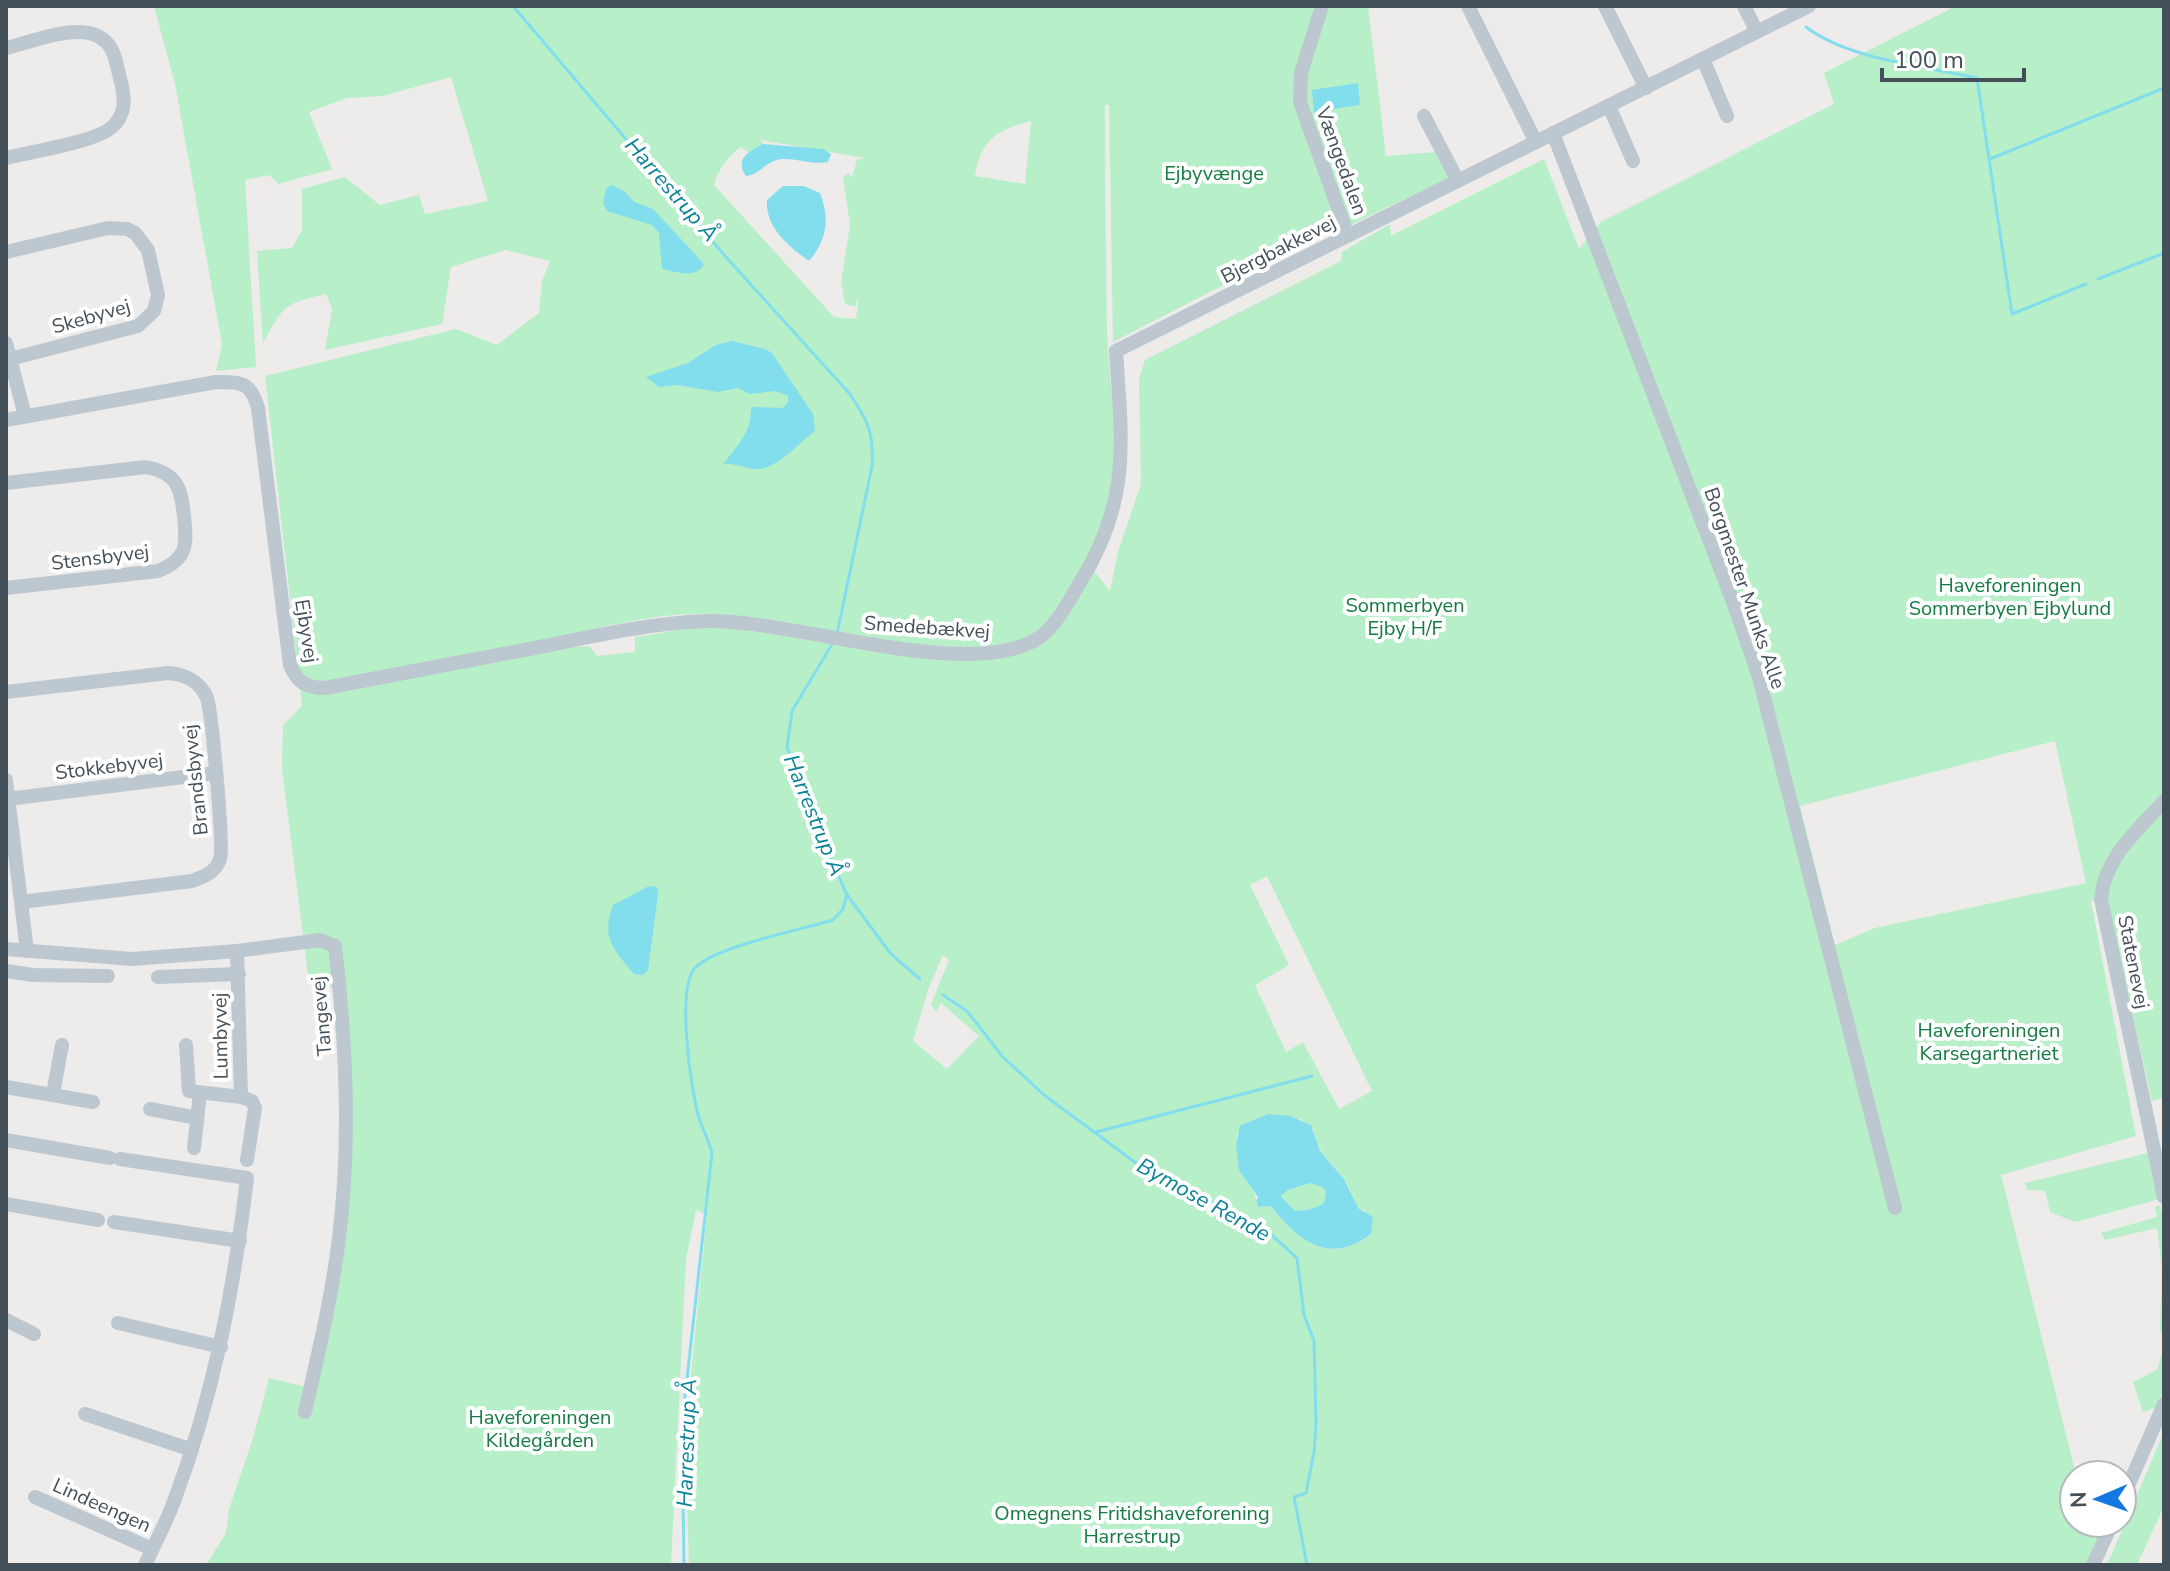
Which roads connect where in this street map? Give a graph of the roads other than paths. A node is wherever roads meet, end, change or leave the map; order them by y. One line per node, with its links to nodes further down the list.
1 (1322, 6): 18 (street, Vængedalen)
2 (1468, 6): 14 (street)
3 (1605, 6): 9 (street)
4 (1744, 6): 6 (street)
5 (1809, 6): 6 (street, Bjergbakkevej)
6 (1757, 32): 8 (street, Bjergbakkevej)
7 (6, 48): 15 (street)
8 (1703, 59): 9 (street, Bjergbakkevej); 12 (street)
9 (1646, 88): 10 (street, Bjergbakkevej)
10 (1609, 106): 13 (street, Bjergbakkevej); 16 (street)
11 (1424, 116): 17 (street)
12 (1727, 116)
13 (1553, 133): 14 (street, Bjergbakkevej); 55 (street, Borgmester Munks Alle)
14 (1536, 142): 17 (street, Bjergbakkevej)
15 (6, 158)
16 (1633, 161)
17 (1458, 181): 18 (street, Bjergbakkevej)
18 (1348, 236): 21 (street, Bjergbakkevej)
19 (6, 252): 22 (street, Skebyvej)
20 (6, 343): 22 (street)
21 (1116, 351): 27 (street, Smedebækvej)
22 (10, 359): 23 (street)
23 (25, 416): 24 (street, Ejbyvej); 27 (street, Ejbyvej)
24 (6, 420)
25 (6, 483): 26 (street, Stensbyvej)
26 (6, 588)
27 (836, 639)
28 (6, 692): 29 (street, Brandsbyvej)
29 (215, 773): 31 (street, Stokkebyvej); 33 (street, Brandsbyvej)
30 (6, 780): 31 (street)
31 (8, 799): 33 (street)
32 (2164, 801): 53 (street, Statenevej)
33 (21, 902): 35 (street)
34 (6, 949): 35 (street, Tangevej)
35 (27, 951): 36 (street, Tangevej)
36 (237, 951): 38 (street, Lumbyvej); 64 (street, Tangevej)
37 (6, 971): 39 (street)
38 (239, 974): 40 (street, Lumbyvej); 46 (street, Lumbyvej)
39 (108, 976)
40 (158, 977)
41 (62, 1045): 45 (street)
42 (186, 1045): 44 (street, Lumbyvej)
43 (6, 1087): 45 (street)
44 (200, 1093): 46 (street, Lumbyvej); 49 (street, Lumbyvej)
45 (53, 1094): 47 (street)
46 (241, 1097): 52 (street, Lumbyvej)
47 (93, 1102)
48 (150, 1109): 49 (street)
49 (197, 1118): 51 (street, Lumbyvej)
50 (6, 1140): 58 (street, Lindeengen)
51 (194, 1148)
52 (247, 1160)
53 (2164, 1197)
54 (6, 1204): 56 (street)
55 (1895, 1208)
56 (98, 1220)
57 (114, 1222): 58 (street)
58 (240, 1241): 62 (street, Lindeengen)
59 (6, 1320): 61 (street)
60 (118, 1323): 62 (street)
61 (34, 1334)
62 (221, 1347): 66 (street, Lindeengen)
63 (2164, 1404): 67 (street)
64 (305, 1412)
65 (85, 1414): 66 (street)
66 (192, 1450): 70 (street, Lindeengen)
67 (2138, 1463)
68 (35, 1497): 70 (street, Lindeengen)
69 (2105, 1539): 72 (street)
70 (152, 1549): 71 (street, Lindeengen)
71 (145, 1565)
72 (2093, 1565)

